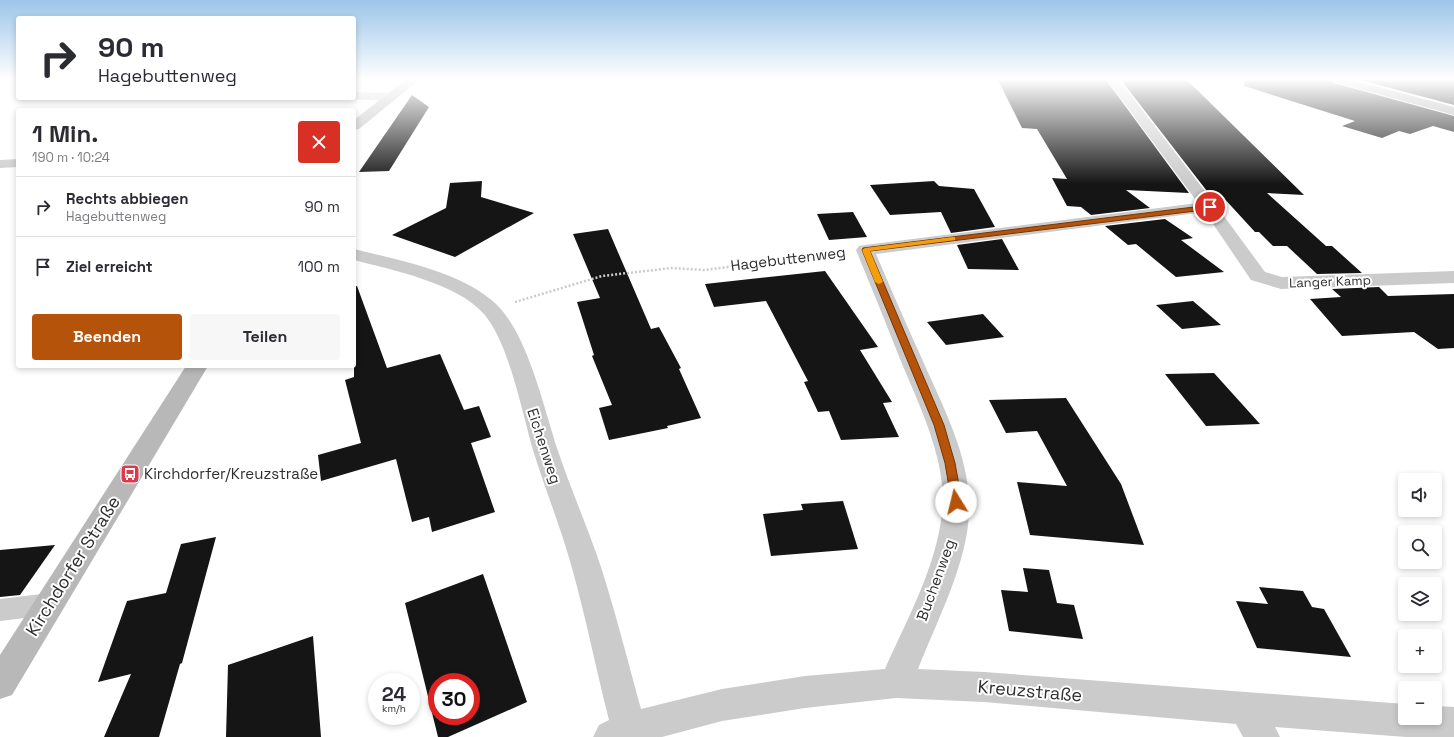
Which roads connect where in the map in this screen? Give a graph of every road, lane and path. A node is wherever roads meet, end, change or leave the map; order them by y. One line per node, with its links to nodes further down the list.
1 (369, 114): 3 (street)
2 (1139, 114): 6 (street, Langer Kamp)
3 (356, 124)
4 (16, 163): 5 (street)
5 (0, 164)
6 (1210, 207): 7 (street, Hagebuttenweg); 9 (street, Langer Kamp)
7 (865, 250): 10 (path, Hagebuttenweg); 14 (street, Buchenweg)
8 (356, 255): 10 (street, Eichenweg)
9 (1454, 277)
10 (490, 309): 18 (street, Eichenweg)
11 (196, 368): 12 (street, Kirchdorfer Straße)
12 (50, 604): 13 (lane); 15 (street, Kirchdorfer Straße)
13 (0, 610)
14 (896, 683): 16 (street, Kreuzstraße); 18 (street, Kreuzstraße)
15 (0, 684)
16 (1254, 723): 17 (street, Kreuzstraße)
17 (1454, 724)
18 (620, 733)

